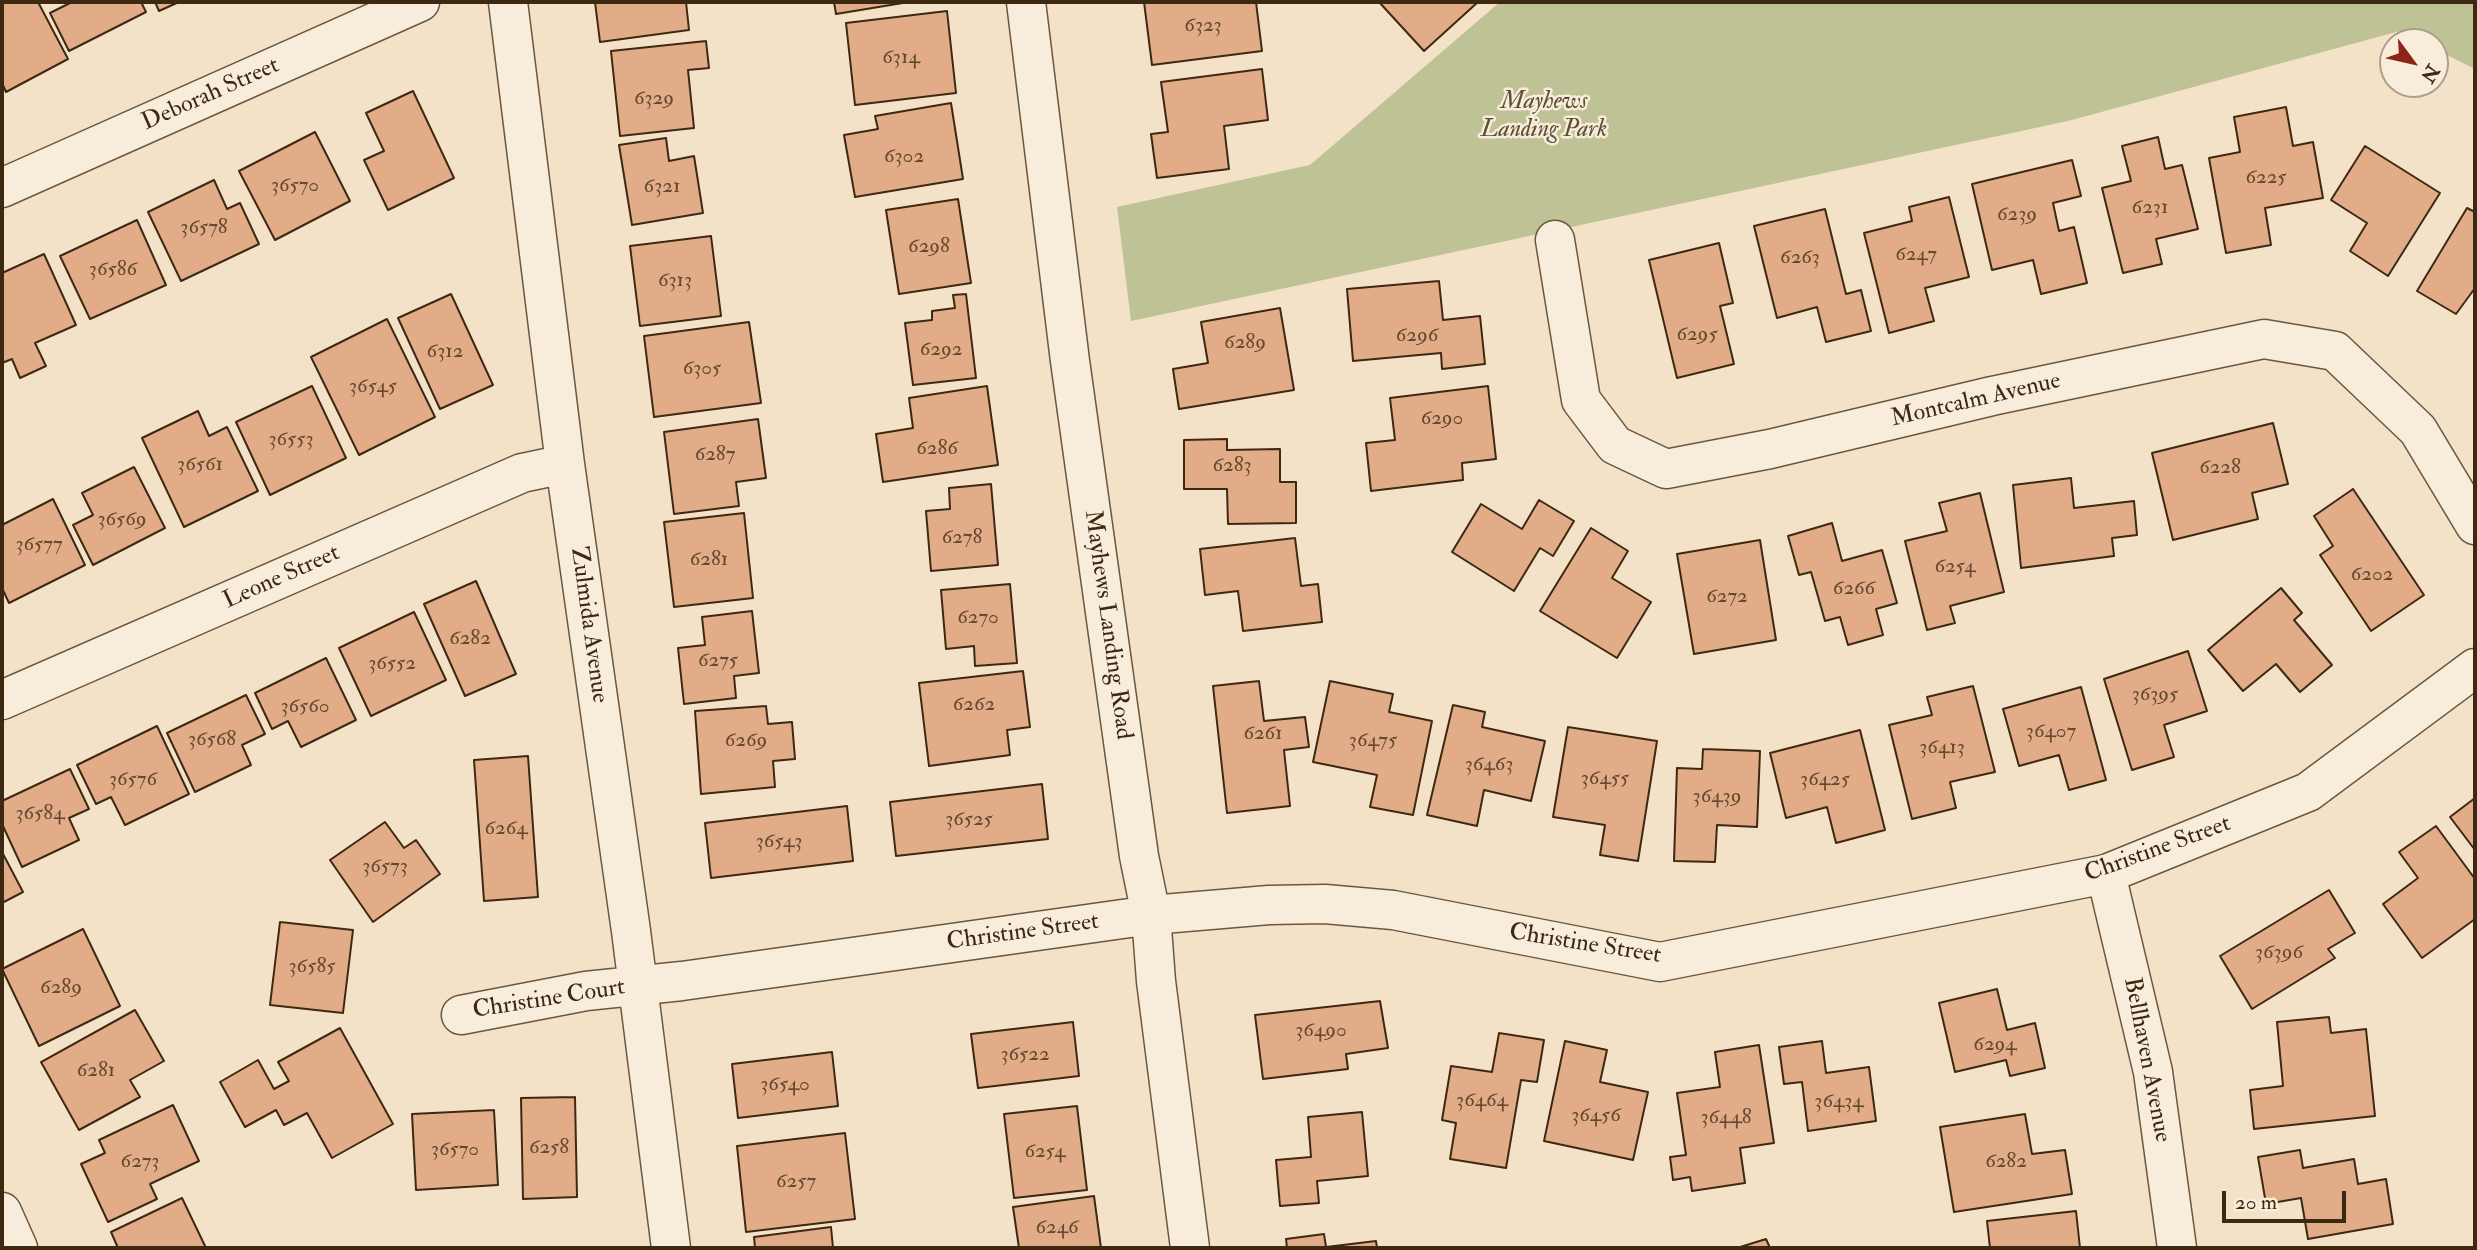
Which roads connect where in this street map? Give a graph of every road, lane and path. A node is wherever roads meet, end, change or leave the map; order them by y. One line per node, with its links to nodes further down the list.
1 (420, 2): 4 (street, Deborah Street)
2 (508, 2): 6 (street, Zulmida Avenue)
3 (1026, 2): 11 (street, Mayhews Landing Road)
4 (2, 188)
5 (1555, 240): 7 (street, Montcalm Avenue)
6 (565, 464): 9 (street, Leone Street); 12 (street, Zulmida Avenue)
7 (2475, 525)
8 (2475, 668): 10 (street, Christine Street)
9 (2, 700)
10 (2106, 874): 11 (street, Christine Street); 18 (street, Bellhaven Avenue)
11 (1151, 915): 12 (street, Christine Street); 17 (street, Mayhews Landing Road)
12 (637, 986): 13 (street, Christine Court); 16 (street, Zulmida Avenue)
13 (461, 1014)
14 (2, 1212): 15 (street)
15 (18, 1248)
16 (671, 1248)
17 (1189, 1248)
18 (2178, 1248)

